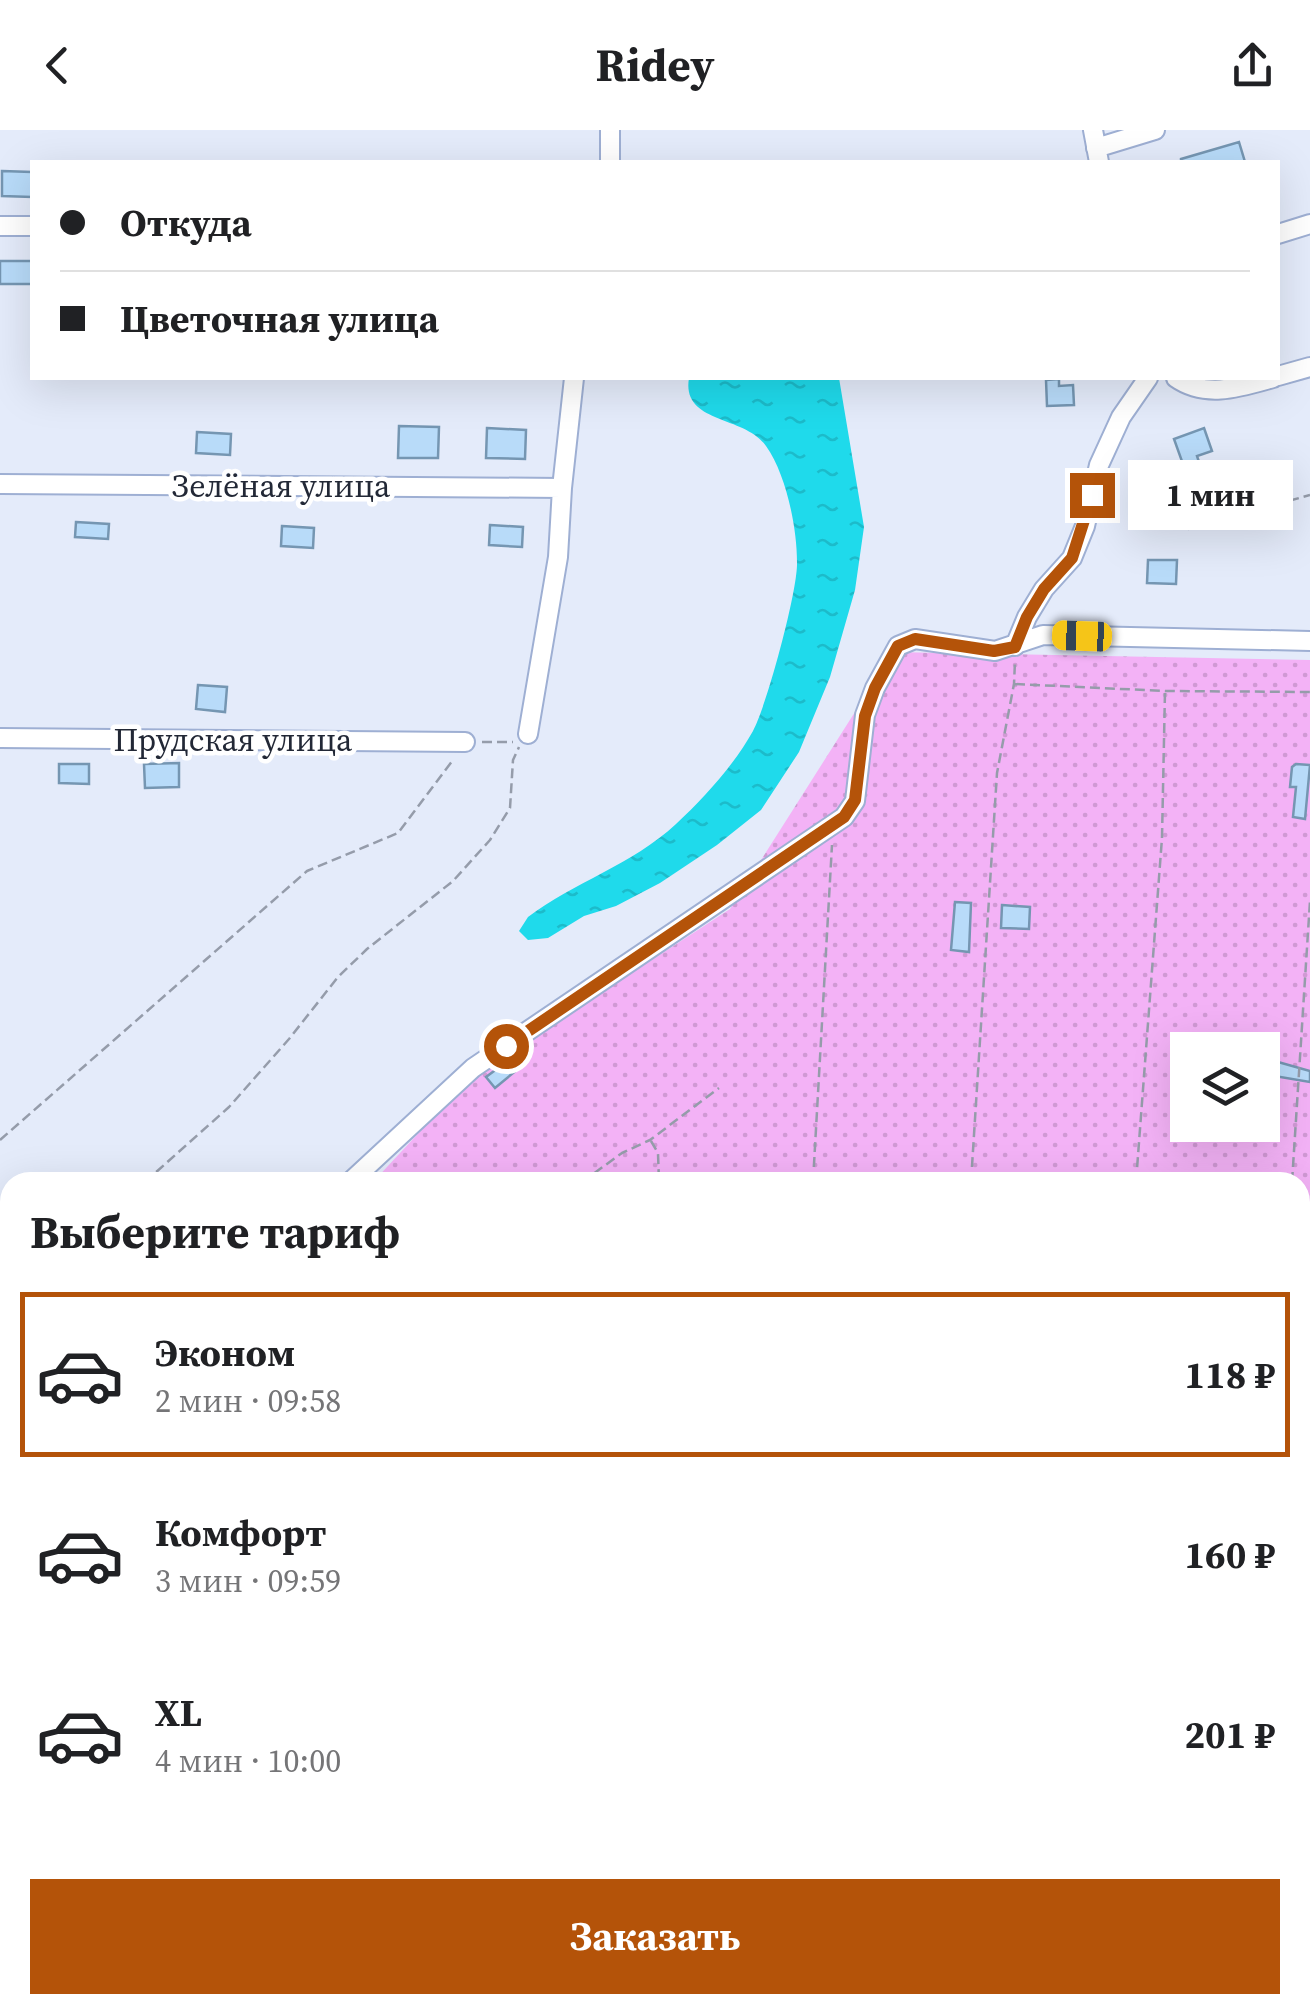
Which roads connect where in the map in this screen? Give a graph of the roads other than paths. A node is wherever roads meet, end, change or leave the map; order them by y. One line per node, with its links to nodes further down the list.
1 (610, 130): 4 (street)
2 (1154, 130): 3 (street)
3 (1096, 147)
4 (610, 160)
5 (1310, 224): 8 (street)
6 (0, 226): 7 (street)
7 (30, 226)
8 (1280, 233)
9 (1310, 367): 10 (street)
10 (1280, 376)
11 (574, 380): 16 (street)
12 (1147, 380): 18 (street)
13 (1182, 380): 14 (street)
14 (1264, 380)
15 (0, 484): 16 (street, Зелёная улица)
16 (562, 488): 19 (street)
17 (1310, 641): 18 (street)
18 (1015, 647): 22 (street)
19 (528, 734)
20 (0, 738): 21 (street, Прудская улица)
21 (466, 742)
22 (361, 1172)

